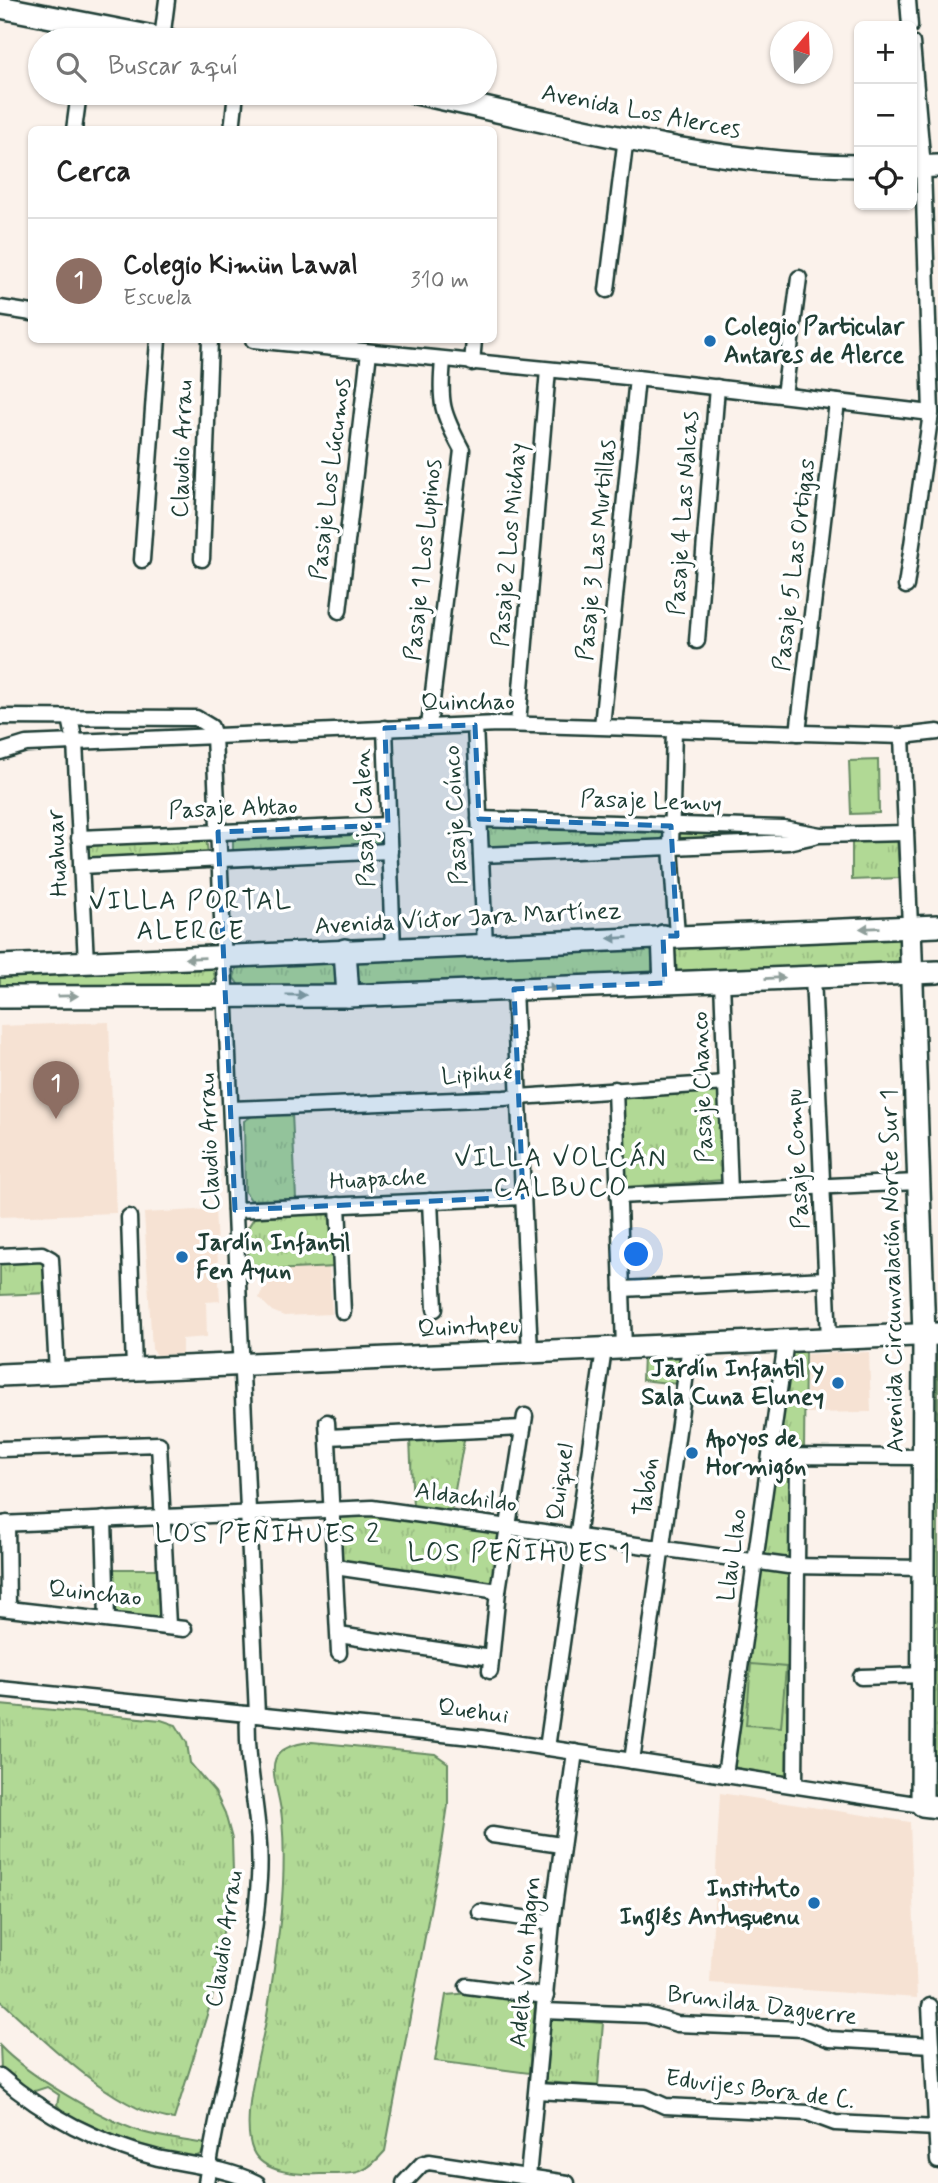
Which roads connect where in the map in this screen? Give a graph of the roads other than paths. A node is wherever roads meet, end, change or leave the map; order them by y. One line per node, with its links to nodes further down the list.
1 (167, 0): 6 (street)
2 (908, 0): 4 (street)
3 (0, 7): 5 (main road)
4 (910, 21)
5 (72, 28)
6 (166, 28)
7 (916, 84): 15 (street)
8 (77, 105): 11 (street)
9 (235, 105): 12 (street)
10 (473, 105): 13 (main road, Avenida Los Alerces)
11 (75, 126)
12 (232, 126)
13 (626, 137): 14 (main road, Avenida Los Alerces); 17 (street)
14 (854, 166)
15 (924, 167): 32 (street)
16 (799, 278): 30 (street)
17 (607, 290)
18 (0, 309): 19 (street)
19 (28, 312)
20 (158, 343): 34 (street)
21 (210, 343): 33 (street, Claudio Arrau)
22 (282, 343): 24 (street)
23 (474, 343): 26 (street)
24 (369, 352): 25 (street); 36 (street, Pasaje Los Lúcumos)
25 (443, 361): 26 (street); 42 (street, Pasaje 1 Los Lupinos)
26 (472, 363): 27 (street)
27 (548, 370): 28 (street); 40 (street, Pasaje 2 Los Michay)
28 (637, 378): 29 (street); 43 (street, Pasaje 3 Las Murtillas)
29 (717, 387): 30 (street); 37 (street, Pasaje 4 Las Nalcas)
30 (784, 395): 31 (street)
31 (838, 402): 32 (street); 47 (street, Pasaje 5 Las Ortigas)
32 (931, 413): 35 (street)
33 (202, 559)
34 (142, 560)
35 (906, 586)
36 (339, 611)
37 (697, 641)
38 (0, 717): 39 (street)
39 (70, 718): 48 (street); 50 (street, Huahuar)
40 (518, 724): 41 (street, Quinchao); 43 (street, Quinchao)
41 (475, 725): 42 (street, Quinchao); 52 (street, Pasaje Coínco)
42 (429, 726): 44 (street, Quinchao)
43 (602, 726): 45 (street, Quinchao)
44 (385, 728): 48 (street, Quinchao); 53 (street, Pasaje Calen)
45 (674, 729): 47 (street, Quinchao); 54 (street)
46 (938, 732): 49 (street, Quinchao)
47 (798, 733): 49 (street, Quinchao)
48 (214, 736): 50 (street, Quinchao); 55 (street, Claudio Arrau)
49 (902, 736): 56 (street, Avenida Circunvalación Norte Sur 1)
50 (75, 742): 51 (street, Quinchao); 58 (street, Huahuar)
51 (0, 752)
52 (479, 819): 54 (street, Pasaje Lemuy); 61 (street, Pasaje Coínco)
53 (388, 825): 55 (street, Pasaje Abtao); 60 (street, Pasaje Calen)
54 (671, 826): 57 (street, Pasaje Lemuy); 59 (street)
55 (218, 832): 58 (street, Pasaje Abtao); 62 (street, Claudio Arrau)
56 (906, 833): 57 (street, Pasaje Lemuy); 64 (street, Avenida Circunvalación Norte Sur 1)
57 (820, 835): 59 (street, Pasaje Lemuy)
58 (79, 838): 63 (street, Huahuar)
59 (671, 848): 61 (street, Pasaje Lemuy); 66 (street)
60 (390, 851): 62 (street, Pasaje Abtao); 68 (street, Pasaje Calen)
61 (481, 855): 67 (street, Pasaje Coínco)
62 (220, 859): 63 (street, Pasaje Abtao); 70 (street, Claudio Arrau)
63 (80, 866): 71 (street, Huahuar)
64 (910, 926): 65 (main road, Avenida Víctor Jara Martínez); 66 (main road, Avenida Víctor Jara Martínez, one-way to 66); 74 (main road, Avenida Circunvalación Norte Sur 1)
65 (938, 926)
66 (670, 936): 67 (main road, Avenida Víctor Jara Martínez, one-way to 67); 77 (main road)
67 (485, 945): 68 (main road, Avenida Víctor Jara Martínez)
68 (393, 948): 69 (main road, Avenida Víctor Jara Martínez)
69 (345, 950): 70 (main road, Avenida Víctor Jara Martínez); 80 (main road)
70 (224, 956): 71 (main road, Avenida Víctor Jara Martínez, one-way to 71); 79 (street, Claudio Arrau)
71 (86, 962): 72 (main road, Avenida Víctor Jara Martínez)
72 (0, 966)
73 (938, 972): 74 (main road)
74 (912, 973): 75 (main road); 86 (main road, Avenida Circunvalación Norte Sur 1)
75 (813, 976): 76 (main road, one-way to 75); 87 (street, Pasaje Compu)
76 (722, 981): 77 (main road); 82 (street, Pasaje Chanco)
77 (666, 983): 78 (main road, one-way to 77)
78 (514, 989): 80 (main road); 84 (street)
79 (226, 995): 80 (main road, one-way to 80); 81 (main road, one-way to 79); 85 (street, Claudio Arrau)
80 (348, 996)
81 (0, 997)
82 (726, 1083): 83 (street, Lipihué); 88 (street, Pasaje Chanco)
83 (615, 1089): 84 (street, Lipihué); 89 (street, Quiquel)
84 (518, 1096): 85 (street, Lipihué); 90 (street)
85 (231, 1109): 93 (street, Claudio Arrau)
86 (917, 1182): 87 (street); 100 (main road, Avenida Circunvalación Norte Sur 1)
87 (822, 1187): 88 (street); 96 (street, Pasaje Compu)
88 (730, 1191): 89 (street)
89 (618, 1196): 97 (street, Quiquel)
90 (523, 1197): 91 (street, Huapache); 105 (street)
91 (430, 1201): 92 (street, Huapache); 98 (street)
92 (338, 1205): 93 (street, Huapache); 99 (street)
93 (236, 1210): 106 (street, Claudio Arrau)
94 (129, 1217): 107 (street)
95 (0, 1255): 108 (street)
96 (826, 1279): 97 (street); 101 (street, Pasaje Compu)
97 (622, 1289): 104 (street, Quiquel)
98 (435, 1309)
99 (342, 1312)
100 (931, 1335): 101 (main road, Quintupeu); 113 (main road, Avenida Circunvalación Norte Sur 1)
101 (829, 1339): 102 (main road, Quintupeu)
102 (786, 1341): 103 (main road, Quintupeu); 111 (street, Llau Llao)
103 (691, 1345): 104 (main road, Quintupeu); 121 (street, Tabón)
104 (614, 1348): 105 (main road, Quintupeu); 120 (street, Quiquel)
105 (530, 1352): 106 (main road, Quintupeu)
106 (242, 1364): 107 (main road, Quintupeu); 115 (street, Claudio Arrau)
107 (134, 1369): 108 (main road, Quintupeu)
108 (57, 1373): 109 (main road, Quintupeu)
109 (0, 1375)
110 (0, 1449): 116 (street)
111 (770, 1456): 112 (street); 122 (street, Llau Llao)
112 (798, 1457): 113 (street); 123 (street)
113 (924, 1457): 125 (main road, Avenida Circunvalación Norte Sur 1)
114 (334, 1509): 115 (street, Aldachildo); 119 (street, Aldachildo); 119 (street); 124 (street)
115 (248, 1513): 116 (street, Aldachildo); 136 (street, Claudio Arrau)
116 (163, 1517): 117 (street, Aldachildo); 129 (street)
117 (104, 1519): 118 (street, Aldachildo); 128 (street)
118 (4, 1524): 127 (street)
119 (508, 1527): 120 (street, Aldachildo); 126 (street)
120 (576, 1537): 121 (street, Aldachildo); 137 (street, Quiquel)
121 (662, 1550): 122 (street, Aldachildo); 139 (street, Tabón)
122 (755, 1562): 123 (street, Aldachildo); 140 (street, Llau Llao)
123 (797, 1566): 125 (street, Aldachildo); 141 (street)
124 (335, 1567): 126 (street); 131 (street)
125 (924, 1568): 133 (main road, Avenida Circunvalación Norte Sur 1)
126 (498, 1591): 131 (street)
127 (4, 1608): 128 (street, Quinchao)
128 (107, 1619): 129 (street, Quinchao)
129 (168, 1625): 130 (street, Quinchao)
130 (184, 1629)
131 (340, 1635): 132 (street)
132 (339, 1653)
133 (924, 1675): 134 (street); 142 (main road, Avenida Circunvalación Norte Sur 1)
134 (861, 1677)
135 (0, 1689): 136 (street, Quehui)
136 (252, 1715): 137 (street, Quehui); 155 (street, Claudio Arrau)
137 (547, 1748): 138 (street, Quehui)
138 (575, 1752): 139 (street, Quehui); 144 (street, Adela Von Hagrn)
139 (632, 1761): 140 (street, Quehui)
140 (725, 1775): 141 (street, Quehui)
141 (795, 1786): 142 (street, Quehui)
142 (930, 1806)
143 (492, 1835): 144 (street)
144 (561, 1845): 146 (street, Adela Von Hagrn)
145 (480, 1912): 146 (street)
146 (552, 1922): 148 (street, Adela Von Hagrn)
147 (467, 1986): 148 (street, Brunilda Daguerre)
148 (545, 2003): 150 (street, Brunilda Daguerre); 152 (street, Adela Von Hagrn)
149 (930, 2006): 150 (street)
150 (932, 2045): 153 (street)
151 (0, 2076): 155 (street)
152 (537, 2091): 153 (street, Eduvijes Bora de C.); 156 (street, Adela Von Hagrn)
153 (937, 2128): 154 (street)
154 (938, 2161)
155 (207, 2176): 157 (street)
156 (528, 2177): 158 (street); 159 (street)
157 (257, 2183)
158 (404, 2183)
159 (567, 2183)

